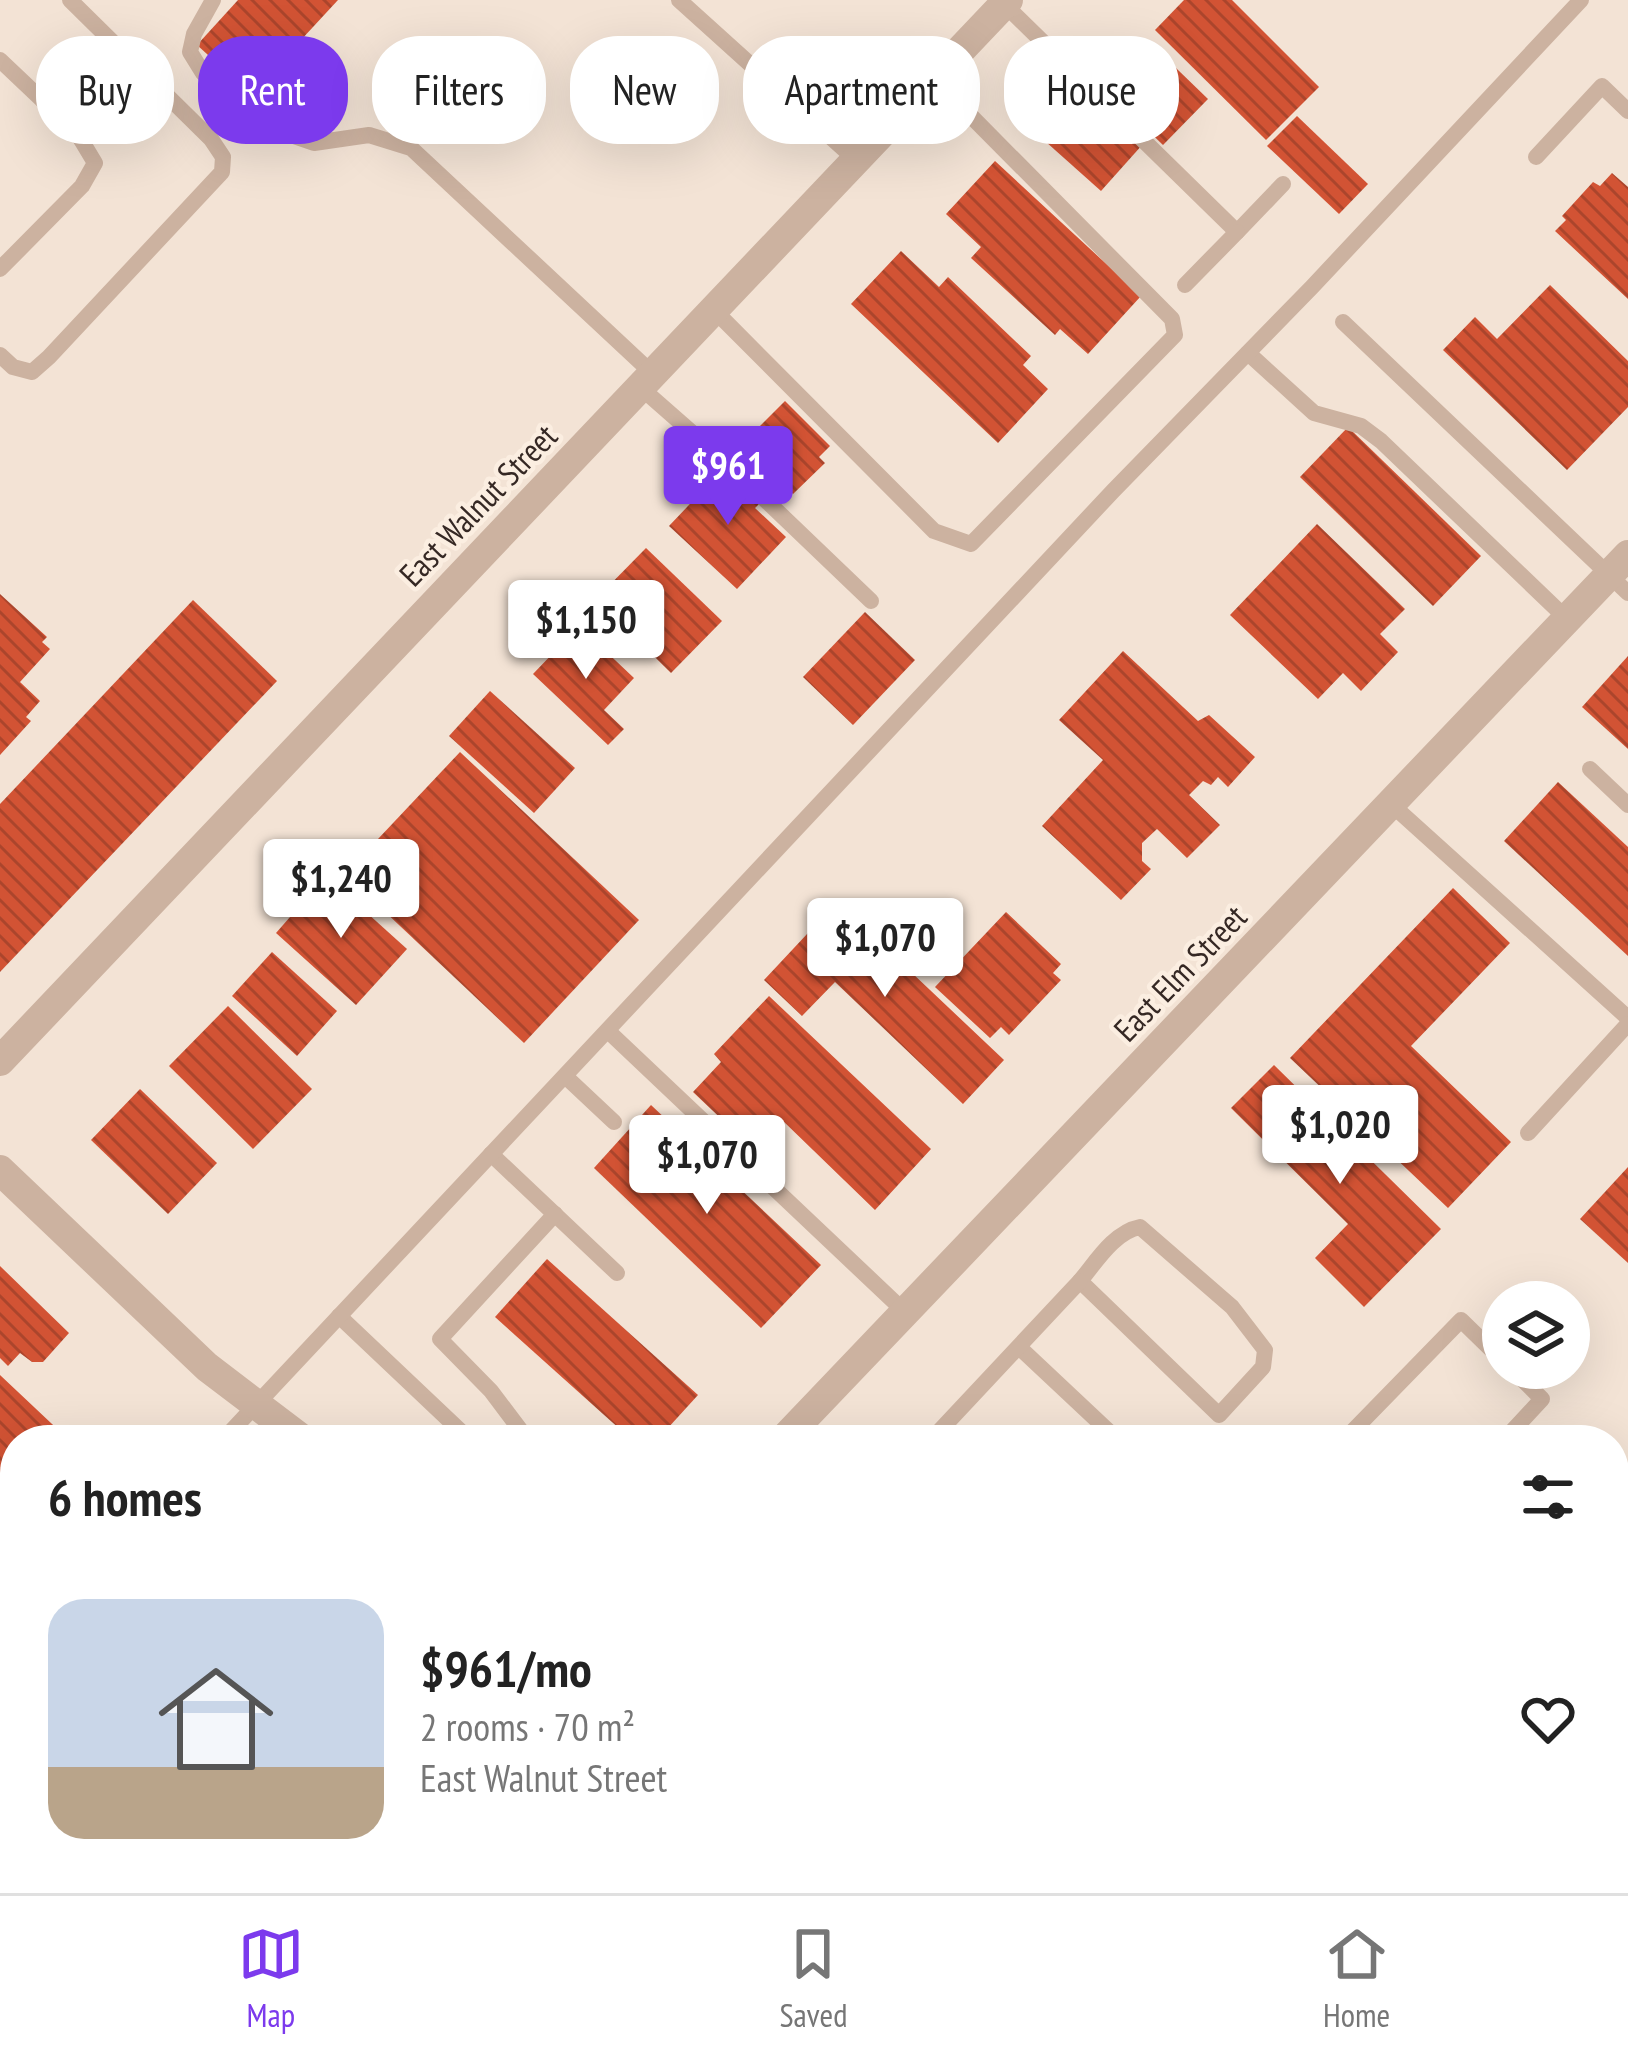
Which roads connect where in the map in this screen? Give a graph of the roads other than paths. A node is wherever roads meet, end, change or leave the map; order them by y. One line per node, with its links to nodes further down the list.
1 (70, 0): 20 (lane)
2 (212, 0): 21 (lane)
3 (679, 0): 12 (lane)
4 (1580, 0): 19 (lane)
5 (1006, 2): 6 (street, East Walnut Street); 14 (lane)
6 (974, 36)
7 (0, 60): 15 (lane)
8 (1628, 111): 11 (lane)
9 (980, 125): 17 (lane)
10 (871, 144): 12 (street, East Walnut Street)
11 (1536, 157)
12 (856, 160): 17 (street, East Walnut Street)
13 (1283, 184): 14 (lane)
14 (1238, 232): 16 (lane)
15 (0, 269)
16 (1185, 284)
17 (713, 310): 21 (street, East Walnut Street)
18 (1343, 322): 22 (lane)
19 (1248, 353): 24 (lane); 29 (lane)
20 (0, 355)
21 (646, 381): 23 (lane); 30 (street, East Walnut Street)
22 (1621, 575): 24 (street, East Elm Street)
23 (871, 601)
24 (1568, 620): 26 (street, East Elm Street)
25 (1590, 769): 27 (lane)
26 (1391, 804): 28 (lane); 39 (street, East Elm Street)
27 (1628, 805)
28 (1628, 1021): 33 (lane)
29 (608, 1031): 31 (lane); 39 (lane)
30 (0, 1061)
31 (565, 1076): 32 (lane); 34 (lane)
32 (614, 1122)
33 (1528, 1133)
34 (491, 1154): 36 (lane); 40 (lane)
35 (0, 1170): 44 (street)
36 (555, 1214): 37 (lane); 48 (lane)
37 (617, 1274)
38 (1080, 1281): 38 (lane); 42 (lane)
39 (906, 1313): 49 (street, East Elm Street)
40 (339, 1316): 44 (lane); 47 (lane)
41 (1482, 1340): 52 (lane)
42 (1018, 1347): 50 (lane); 51 (lane)
43 (1532, 1389): 53 (lane)
44 (256, 1402): 45 (lane); 46 (street)
45 (236, 1425)
46 (284, 1425)
47 (454, 1425)
48 (516, 1425)
49 (798, 1425)
50 (945, 1425)
51 (1102, 1425)
52 (1360, 1425)
53 (1518, 1425)

